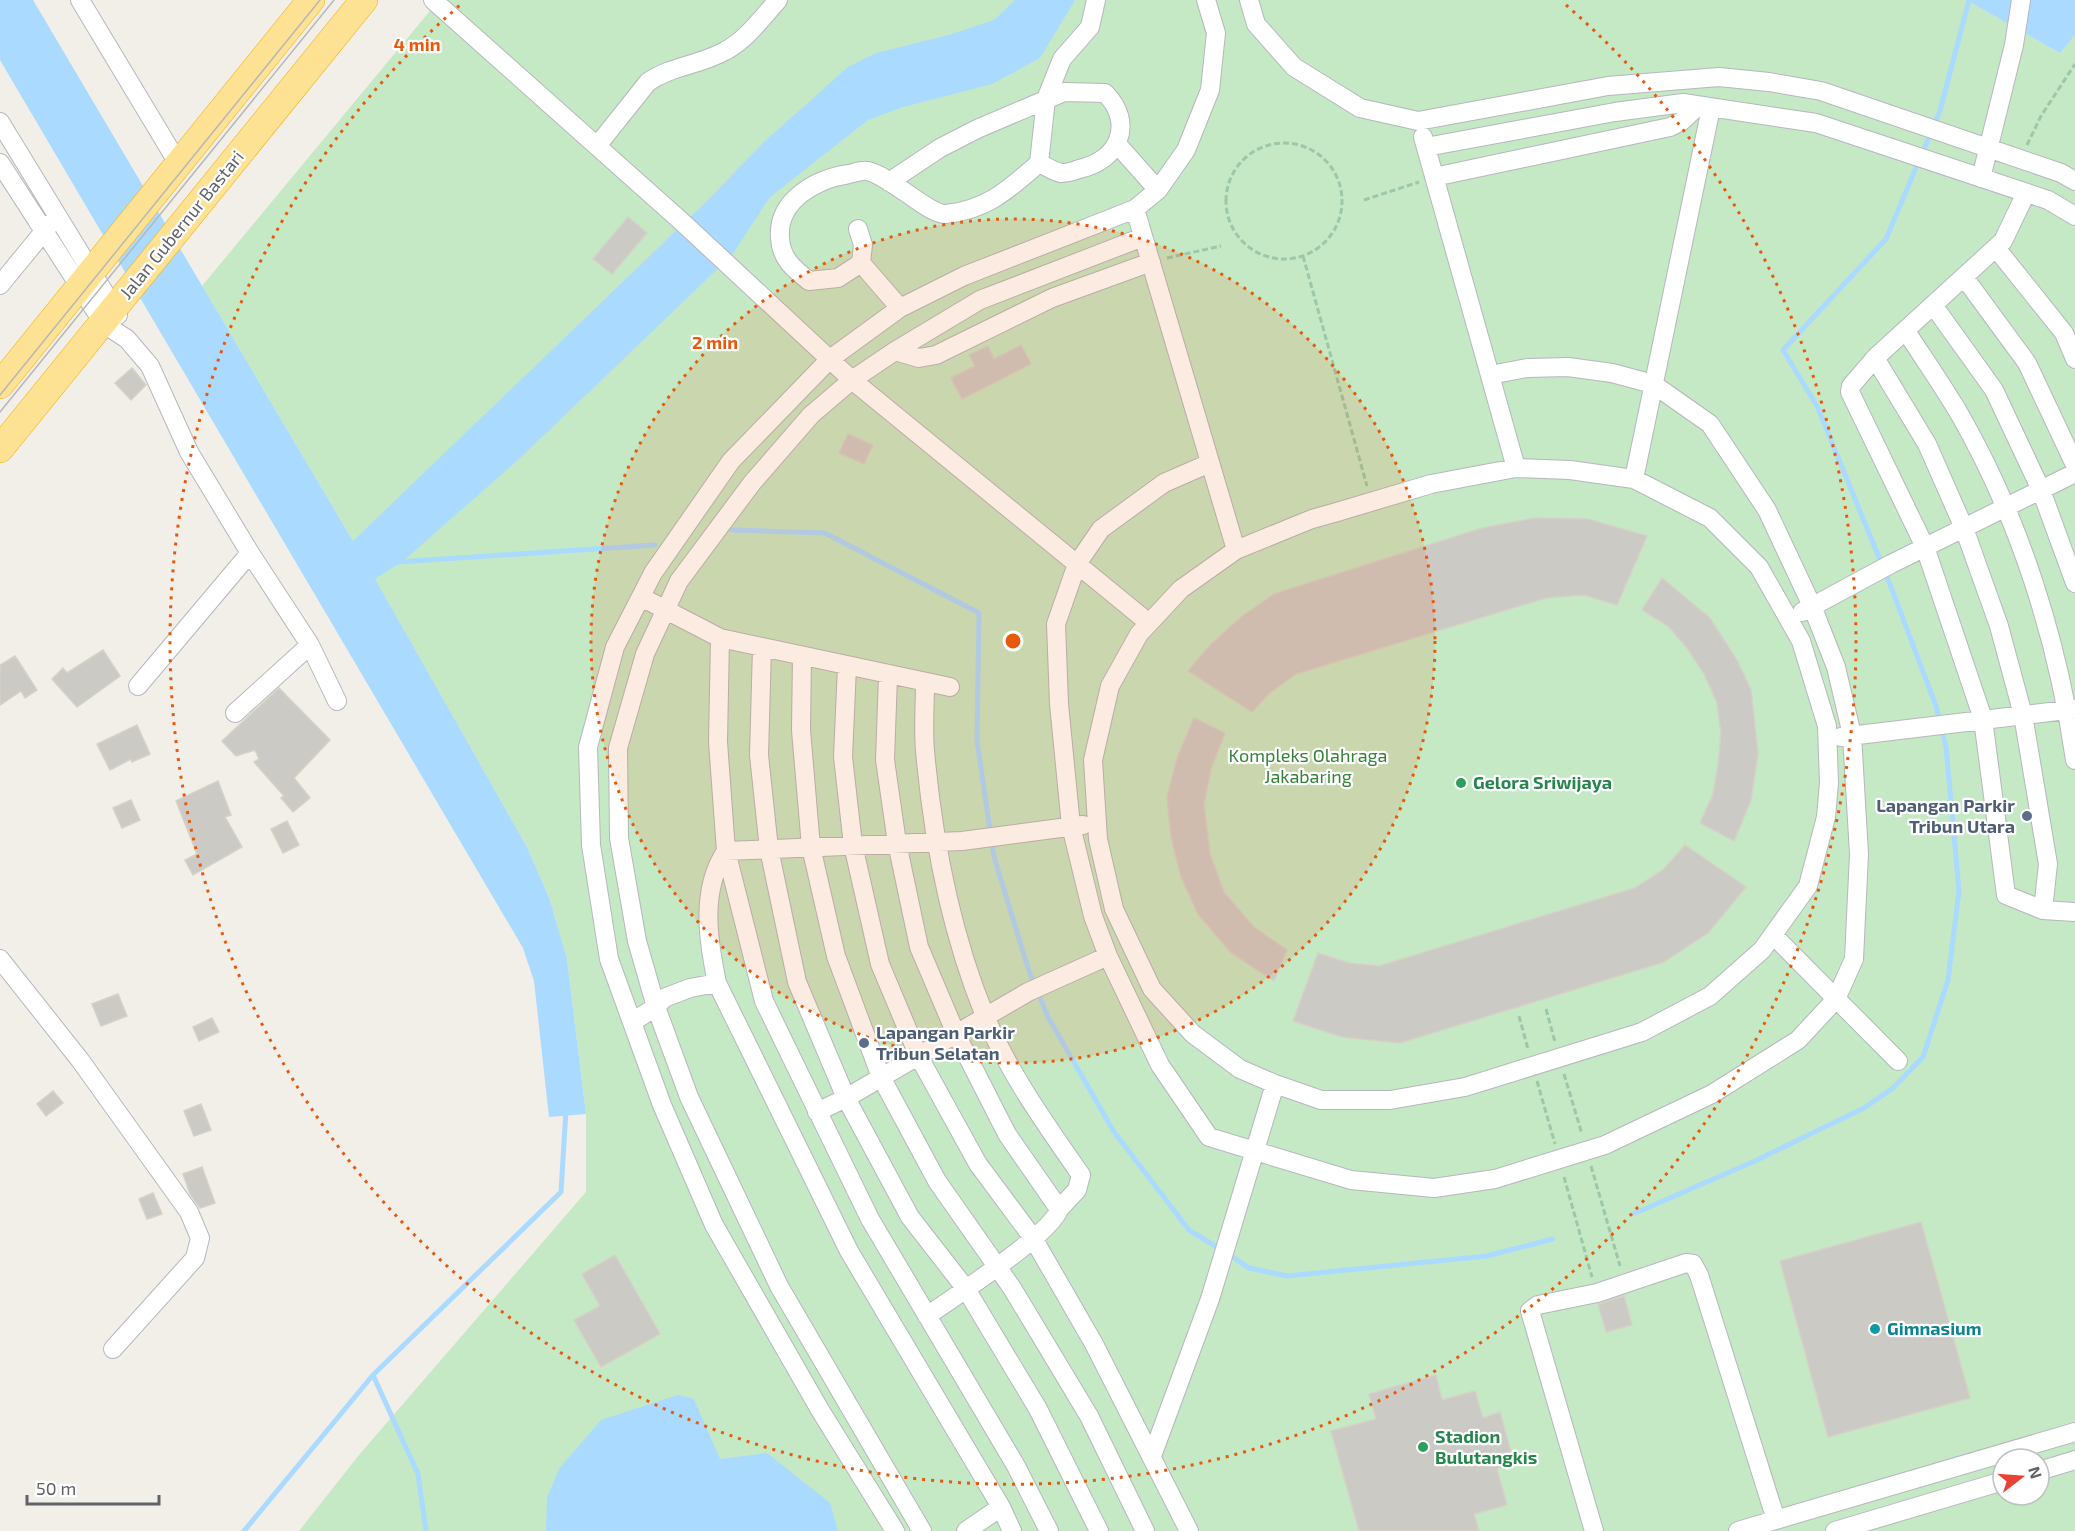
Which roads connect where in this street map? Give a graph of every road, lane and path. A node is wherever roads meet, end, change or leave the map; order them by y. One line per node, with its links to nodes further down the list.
1 (80, 0): 23 (street)
2 (311, 0): 23 (highway)
3 (364, 0): 47 (highway, Jalan Gubernur Bastari)
4 (433, 0): 18 (street)
5 (778, 0): 18 (street)
6 (1096, 0): 11 (street)
7 (1206, 0): 29 (street)
8 (1249, 0): 14 (street)
9 (2021, 0): 20 (street)
10 (2075, 64): 21 (path)
11 (1046, 99): 17 (street); 24 (street); 28 (street)
12 (1704, 107): 16 (street); 19 (street); 25 (street); 56 (street)
13 (1874, 109): 14 (street); 16 (street); 20 (street)
14 (1418, 121): 19 (street)
15 (0, 122): 33 (street)
16 (1864, 139): 26 (street)
17 (1117, 144): 24 (street); 29 (street)
18 (597, 146): 53 (street)
19 (1426, 147): 25 (street)
20 (1988, 149): 21 (street); 26 (street)
21 (2021, 160): 27 (street)
22 (0, 163): 36 (street)
23 (178, 163): 43 (highway)
24 (1039, 163): 28 (street)
25 (1434, 177): 31 (path); 54 (street)
26 (1980, 178): 30 (street)
27 (2075, 181)
28 (889, 182): 42 (street)
29 (1158, 190): 32 (street)
30 (2026, 193): 34 (street); 39 (street)
31 (1364, 200)
32 (1135, 209): 37 (street); 48 (street)
33 (57, 216): 36 (street); 43 (street)
34 (2075, 216)
35 (858, 229): 42 (street)
36 (43, 232): 43 (street); 45 (street)
37 (1143, 237): 41 (street); 50 (street)
38 (1221, 246): 41 (path)
39 (1996, 248): 44 (street); 52 (street)
40 (1303, 256): 40 (path); 65 (path)
41 (1150, 262): 50 (street); 59 (street)
42 (861, 263): 48 (street)
43 (88, 273): 47 (street); 57 (highway)
44 (1964, 277): 46 (street); 60 (street)
45 (0, 285)
46 (1933, 305): 49 (street); 64 (street)
47 (115, 308): 58 (highway, Jalan Gubernur Bastari); 70 (street)
48 (900, 308): 53 (street)
49 (1906, 331): 51 (street); 66 (street)
50 (895, 351): 55 (street)
51 (1875, 358): 67 (street); 68 (street)
52 (2075, 359)
53 (830, 360): 55 (street); 73 (street)
54 (1490, 375): 56 (street); 61 (street)
55 (852, 380): 71 (street); 75 (street)
56 (1653, 384): 63 (street); 74 (street)
57 (0, 385)
58 (0, 449)
59 (1210, 463): 69 (street); 71 (street)
60 (2075, 465)
61 (1516, 468): 63 (street); 65 (street)
62 (2075, 473): 64 (street)
63 (1634, 479): 76 (street)
64 (2041, 490): 66 (street); 72 (street)
65 (1372, 502): 69 (street)
66 (2005, 508): 67 (street); 88 (street)
67 (1964, 528): 68 (street); 90 (street)
68 (1925, 547): 74 (street); 91 (street)
69 (1236, 550): 77 (street)
70 (250, 553): 79 (street); 85 (street)
71 (1077, 564): 77 (street); 96 (street)
72 (2075, 583)
73 (641, 597): 75 (street); 114 (street)
74 (1812, 606): 76 (street); 92 (street)
75 (665, 612): 78 (street); 112 (street)
76 (1790, 618): 93 (street)
77 (1149, 623): 95 (street)
78 (720, 638): 80 (street); 102 (street)
79 (310, 645): 87 (street); 89 (street)
80 (762, 648): 81 (street); 101 (street)
81 (802, 656): 82 (street); 100 (street)
82 (847, 666): 83 (street); 99 (street)
83 (888, 675): 84 (street); 98 (street)
84 (926, 683): 86 (street); 97 (street)
85 (138, 686)
86 (950, 687)
87 (337, 701)
88 (2071, 710): 90 (street); 94 (street)
89 (235, 714)
90 (2023, 715): 91 (street); 104 (street)
91 (1983, 719): 92 (street); 104 (street)
92 (1852, 735): 93 (street); 111 (street)
93 (1827, 739): 107 (street)
94 (2075, 760)
95 (1097, 823): 96 (street); 103 (street)
96 (1071, 826): 97 (street); 106 (street)
97 (937, 841): 98 (street); 113 (street)
98 (897, 843): 99 (street); 115 (street)
99 (853, 845): 100 (street); 116 (street)
100 (811, 847): 101 (street); 118 (street)
101 (769, 849): 102 (street); 120 (street)
102 (726, 851): 110 (street); 121 (street)
103 (1114, 909): 106 (street); 119 (street)
104 (2043, 910): 105 (street)
105 (2075, 912)
106 (1093, 916): 108 (street)
107 (1773, 935): 111 (street); 119 (street)
108 (1108, 956): 113 (street); 122 (street)
109 (0, 959): 128 (street)
110 (717, 983): 112 (street); 134 (street)
111 (1836, 999): 117 (street); 122 (street)
112 (656, 1007): 114 (street); 137 (street)
113 (986, 1017): 115 (street); 123 (street)
114 (632, 1023): 136 (street)
115 (956, 1034): 116 (street); 123 (street)
116 (919, 1057): 118 (street); 124 (street)
117 (1898, 1061)
118 (881, 1077): 120 (street); 125 (street)
119 (1275, 1084): 122 (street)
120 (846, 1098): 121 (street); 126 (street)
121 (817, 1112): 127 (street)
122 (1256, 1153): 130 (street)
123 (1059, 1209): 124 (street)
124 (1033, 1238): 125 (street); 130 (street)
125 (996, 1267): 126 (street); 142 (street)
126 (966, 1289): 127 (street); 141 (street)
127 (927, 1316): 140 (street)
128 (113, 1349)
129 (2075, 1432): 135 (street)
130 (1152, 1456): 143 (street)
131 (2075, 1460): 132 (street)
132 (2051, 1467)
133 (1991, 1485): 146 (street)
134 (1001, 1507): 138 (street); 139 (street)
135 (1776, 1520): 144 (street); 145 (street)
136 (895, 1531)
137 (922, 1531)
138 (966, 1531)
139 (1012, 1531)
140 (1049, 1531)
141 (1099, 1531)
142 (1145, 1531)
143 (1189, 1531)
144 (1594, 1531)
145 (1738, 1531)
146 (1835, 1531)

